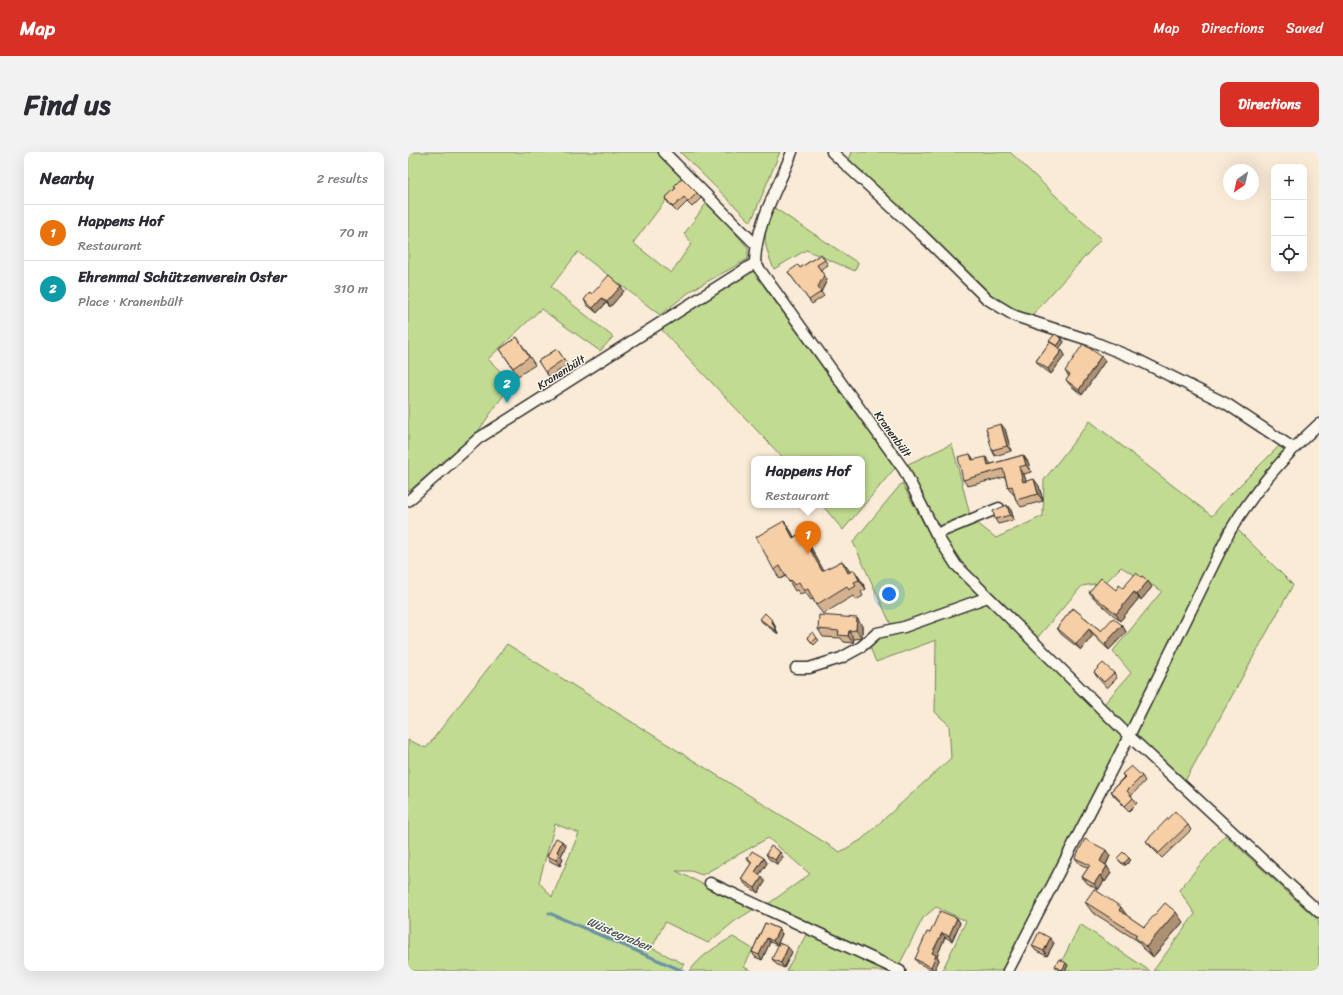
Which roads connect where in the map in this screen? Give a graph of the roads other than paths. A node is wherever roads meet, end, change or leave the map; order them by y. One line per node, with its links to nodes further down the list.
1 (664, 152): 4 (street)
2 (792, 152): 4 (street)
3 (832, 152): 7 (street)
4 (756, 245): 5 (street)
5 (755, 263): 8 (street, Kranenbült); 10 (street, Kranenbült)
6 (1319, 424): 7 (street)
7 (1293, 448): 13 (street)
8 (408, 501)
9 (1000, 508): 10 (street)
10 (936, 534): 11 (street, Kranenbült)
11 (988, 597): 12 (street); 13 (street, Kranenbült)
12 (796, 668)
13 (1129, 736): 15 (street, Kranenbült); 17 (street)
14 (710, 883): 16 (street)
15 (1319, 912)
16 (900, 971)
17 (1008, 971)

